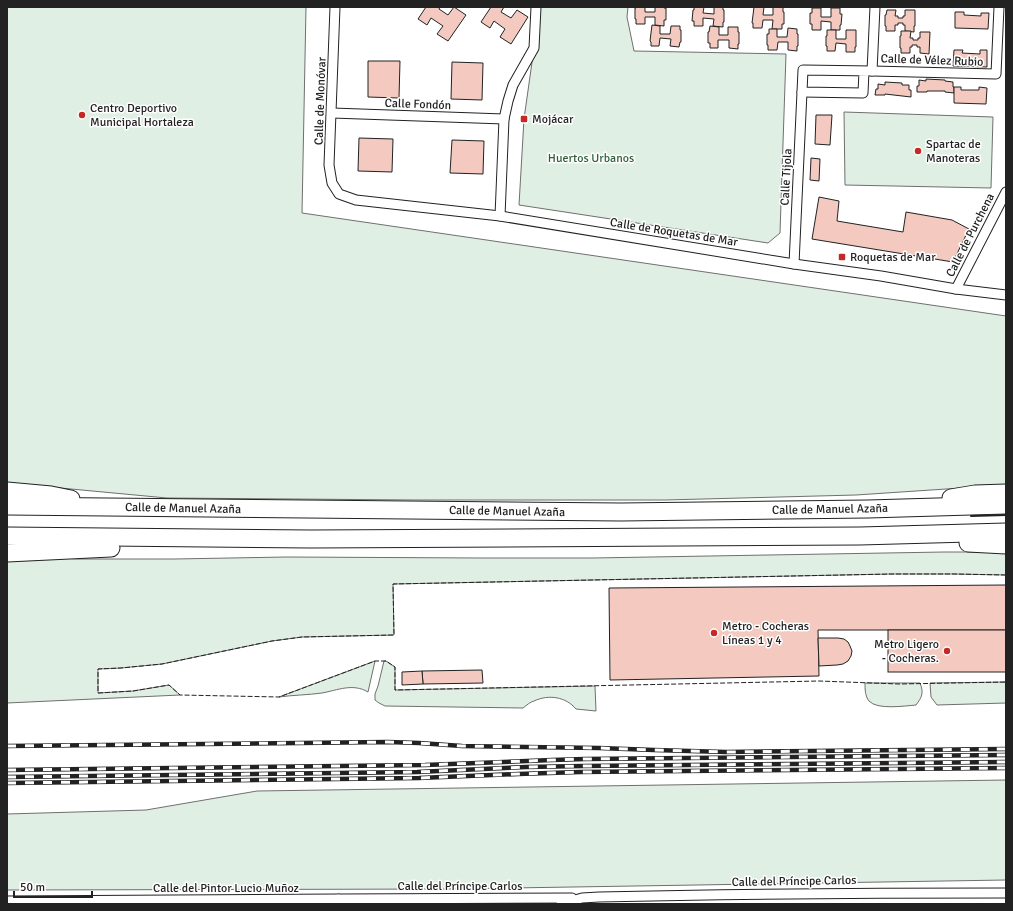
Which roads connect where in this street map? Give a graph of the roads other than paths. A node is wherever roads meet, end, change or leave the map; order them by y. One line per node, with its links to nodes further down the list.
1 (335, 7): 7 (street, Calle de Monóvar)
2 (536, 7): 8 (street)
3 (875, 7): 5 (street, Calle de Vélez Rubio)
4 (999, 7): 5 (street, Calle de Vélez Rubio)
5 (868, 71): 6 (street); 6 (street, Calle Tijola)
6 (802, 92): 12 (street, Calle Tijola)
7 (332, 113): 8 (street, Calle Fondón); 10 (street, Calle de Monóvar)
8 (504, 119): 11 (street)
9 (1006, 192): 13 (street, Calle de Purchena)
10 (339, 194): 11 (street, Calle de Roquetas de Mar)
11 (500, 216): 12 (street, Calle de Roquetas de Mar)
12 (794, 264): 13 (street, Calle de Roquetas de Mar)
13 (956, 289): 14 (street, Calle de Roquetas de Mar)
14 (1006, 295)
15 (7, 491): 19 (highway)
16 (1006, 493): 20 (highway)
17 (7, 506): 19 (highway, Calle de Manuel Azaña)
18 (1006, 506): 20 (highway, Calle de Manuel Azaña)
19 (108, 507): 20 (highway, Calle de Manuel Azaña)
20 (896, 508)
21 (1006, 532): 23 (highway)
22 (7, 536): 24 (highway)
23 (860, 536): 24 (highway); 25 (highway)
24 (311, 539): 26 (highway)
25 (1006, 545)
26 (7, 553)
27 (1006, 893): 28 (street, Calle del Príncipe Carlos)
28 (582, 898): 29 (street, Calle del Príncipe Carlos); 32 (street, Calle del Príncipe Carlos)
29 (338, 899): 30 (street, Calle del Pintor Lucio Muñoz); 31 (street, Calle del Pintor Lucio Muñoz)
30 (7, 901)
31 (348, 904)
32 (561, 904)

